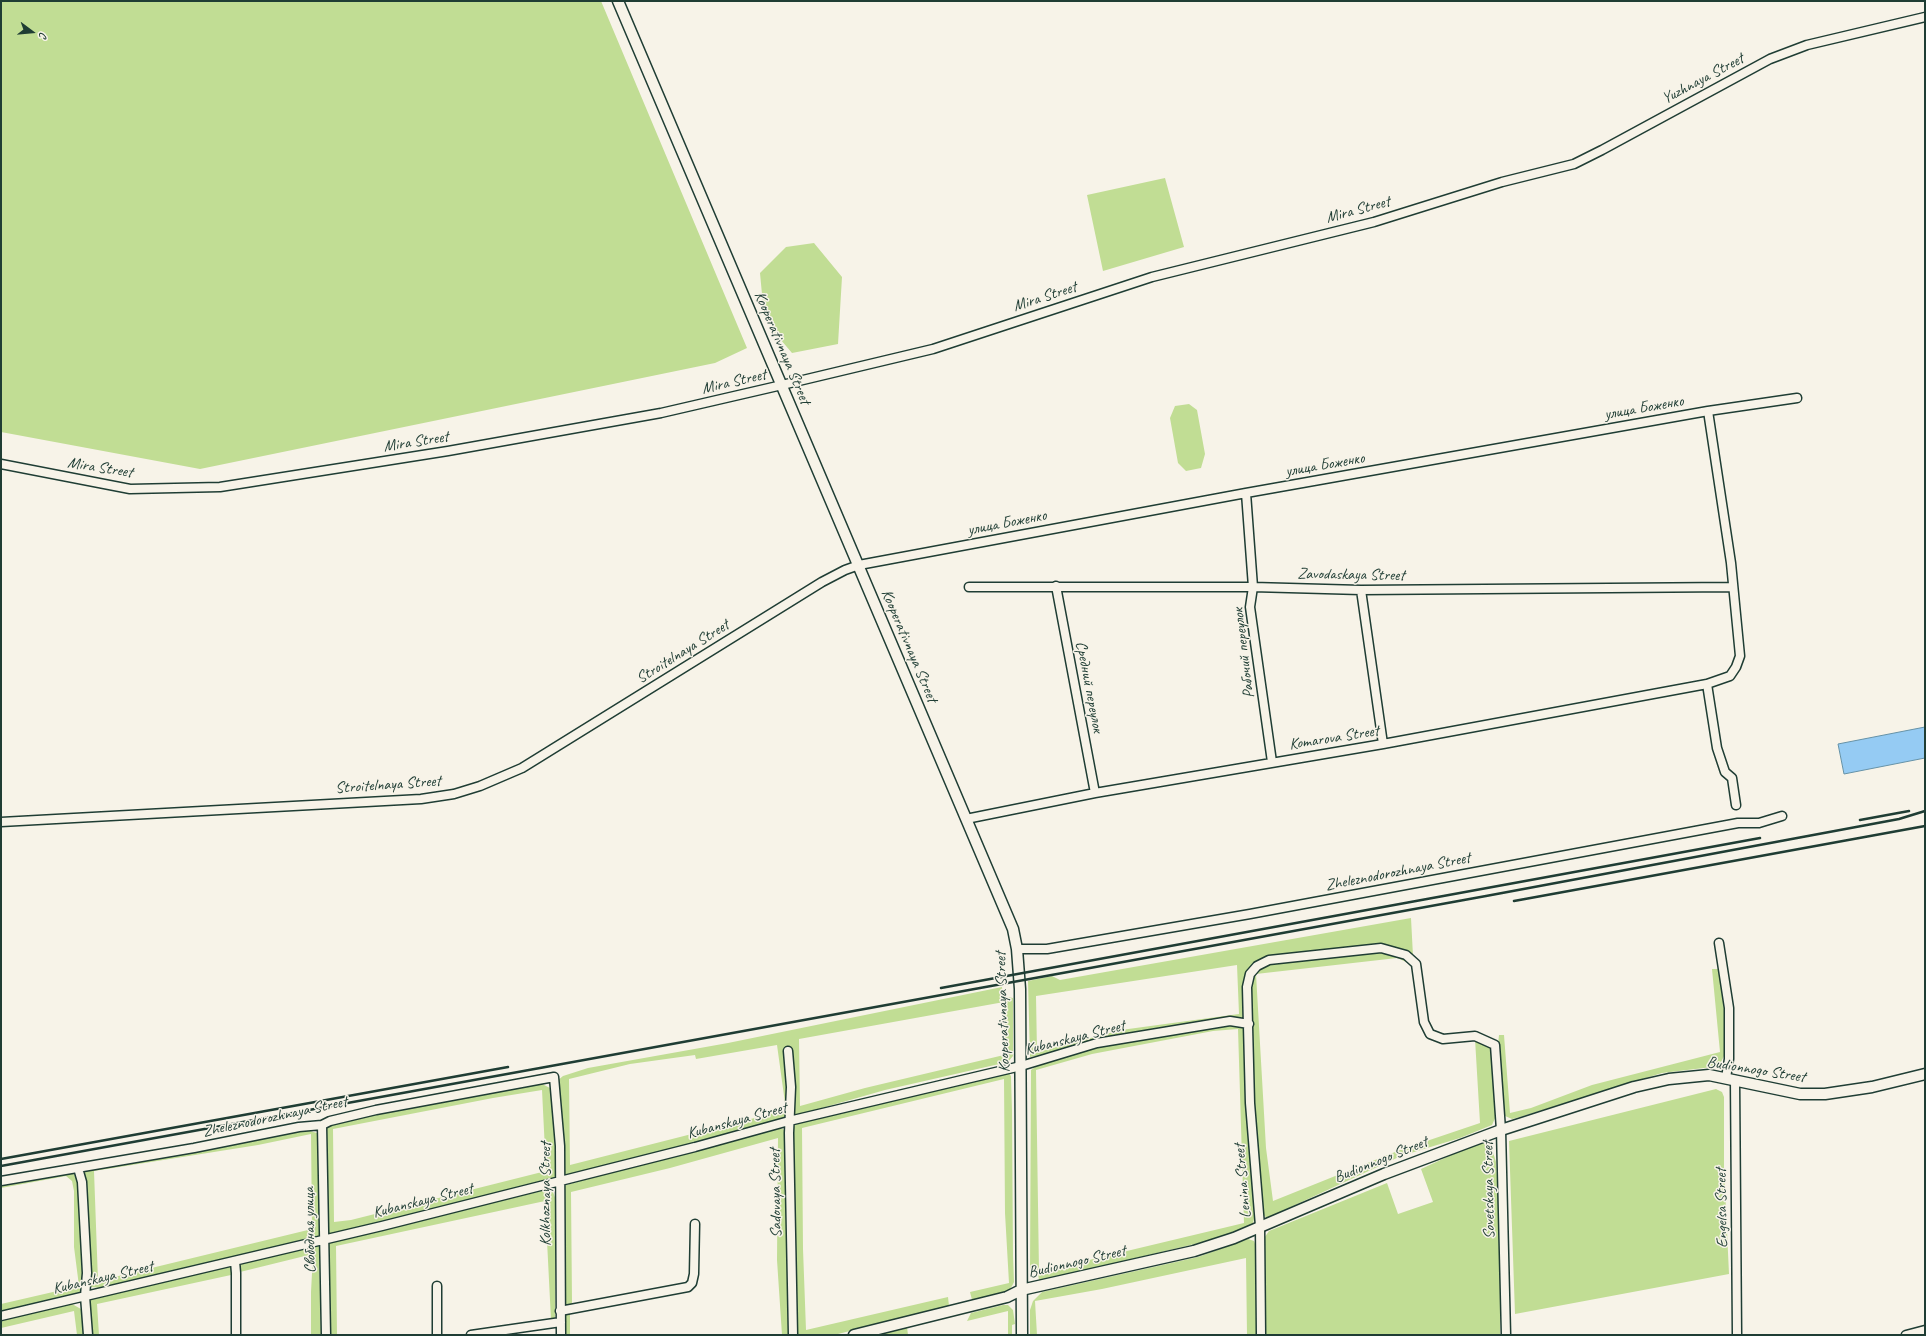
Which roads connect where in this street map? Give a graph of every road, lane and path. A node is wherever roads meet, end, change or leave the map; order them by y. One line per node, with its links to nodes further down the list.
1 (618, 1): 4 (street, Kooperativnaya Street)
2 (1925, 17): 3 (street, Yuzhnaya Street)
3 (1502, 182): 4 (street, Mira Street)
4 (782, 385): 7 (street, Mira Street); 9 (street, Kooperativnaya Street)
5 (1798, 398): 6 (street, улица Боженко)
6 (1708, 411): 8 (street, улица Боженко); 13 (street)
7 (1, 464)
8 (1246, 493): 9 (street, улица Боженко); 12 (street, Рабочий переулок)
9 (859, 565): 21 (street, Kooperativnaya Street); 22 (street, Stroitelnaya Street)
10 (1056, 586): 11 (street, Zavodaskaya Street); 12 (street, Zavodaskaya Street); 18 (street, Средний переулок)
11 (969, 587)
12 (1253, 587): 14 (street, Zavodaskaya Street); 17 (street, Рабочий переулок)
13 (1733, 588): 14 (street, Zavodaskaya Street); 15 (street, Komarova Street)
14 (1361, 590): 16 (street)
15 (1707, 684): 16 (street, Komarova Street); 19 (street)
16 (1383, 744): 17 (street, Komarova Street)
17 (1272, 762): 18 (street, Komarova Street)
18 (1095, 793): 21 (street, Komarova Street)
19 (1736, 805)
20 (1782, 816): 24 (street, Zheleznodorozhnaya Street)
21 (966, 819): 24 (street, Kooperativnaya Street)
22 (1, 822)
23 (1719, 943): 30 (street, Engelsa Street)
24 (1017, 949): 27 (street, Kooperativnaya Street)
25 (1248, 1024): 27 (street, Kubanskaya Street); 33 (street, Sovetskaya Street); 38 (street, Lenina Street)
26 (788, 1051): 31 (street, Sadovaya Street)
27 (1021, 1066): 31 (street, Kubanskaya Street); 42 (street, Kooperativnaya Street)
28 (1925, 1074): 30 (street, Budionnogo Street)
29 (554, 1077): 32 (street, Zheleznodorozhnaya Street); 36 (street, Kolkhoznaya Street)
30 (1730, 1079): 33 (street, Budionnogo Street); 59 (street, Engelsa Street)
31 (789, 1121): 36 (street, Kubanskaya Street); 54 (street, Sadovaya Street)
32 (322, 1125): 34 (street, Zheleznodorozhnaya Street); 39 (street, Свободная улица)
33 (1501, 1130): 38 (street, Budionnogo Street); 58 (street, Sovetskaya Street)
34 (78, 1168): 35 (street, Zheleznodorozhnaya Street); 43 (street)
35 (1, 1181)
36 (560, 1181): 39 (street, Kubanskaya Street); 44 (street, Kolkhoznaya Street)
37 (696, 1224): 44 (street)
38 (1260, 1226): 42 (street, Budionnogo Street); 57 (street, Lenina Street)
39 (324, 1238): 40 (street, Kubanskaya Street); 50 (street, Свободная улица)
40 (235, 1261): 43 (street, Kubanskaya Street); 49 (street)
41 (437, 1286): 51 (street)
42 (1021, 1290): 55 (street, Budionnogo Street); 56 (street, Kooperativnaya Street)
43 (85, 1296): 45 (street, Kubanskaya Street); 48 (street)
44 (560, 1311): 46 (street, Kolkhoznaya Street)
45 (1, 1316)
46 (560, 1322): 52 (street); 53 (street, Kolkhoznaya Street)
47 (1925, 1330): 60 (street)
48 (88, 1335)
49 (236, 1335)
50 (326, 1335)
51 (437, 1335)
52 (471, 1335)
53 (561, 1335)
54 (793, 1335)
55 (854, 1335)
56 (1022, 1335)
57 (1261, 1335)
58 (1506, 1335)
59 (1737, 1335)
60 (1906, 1335)

